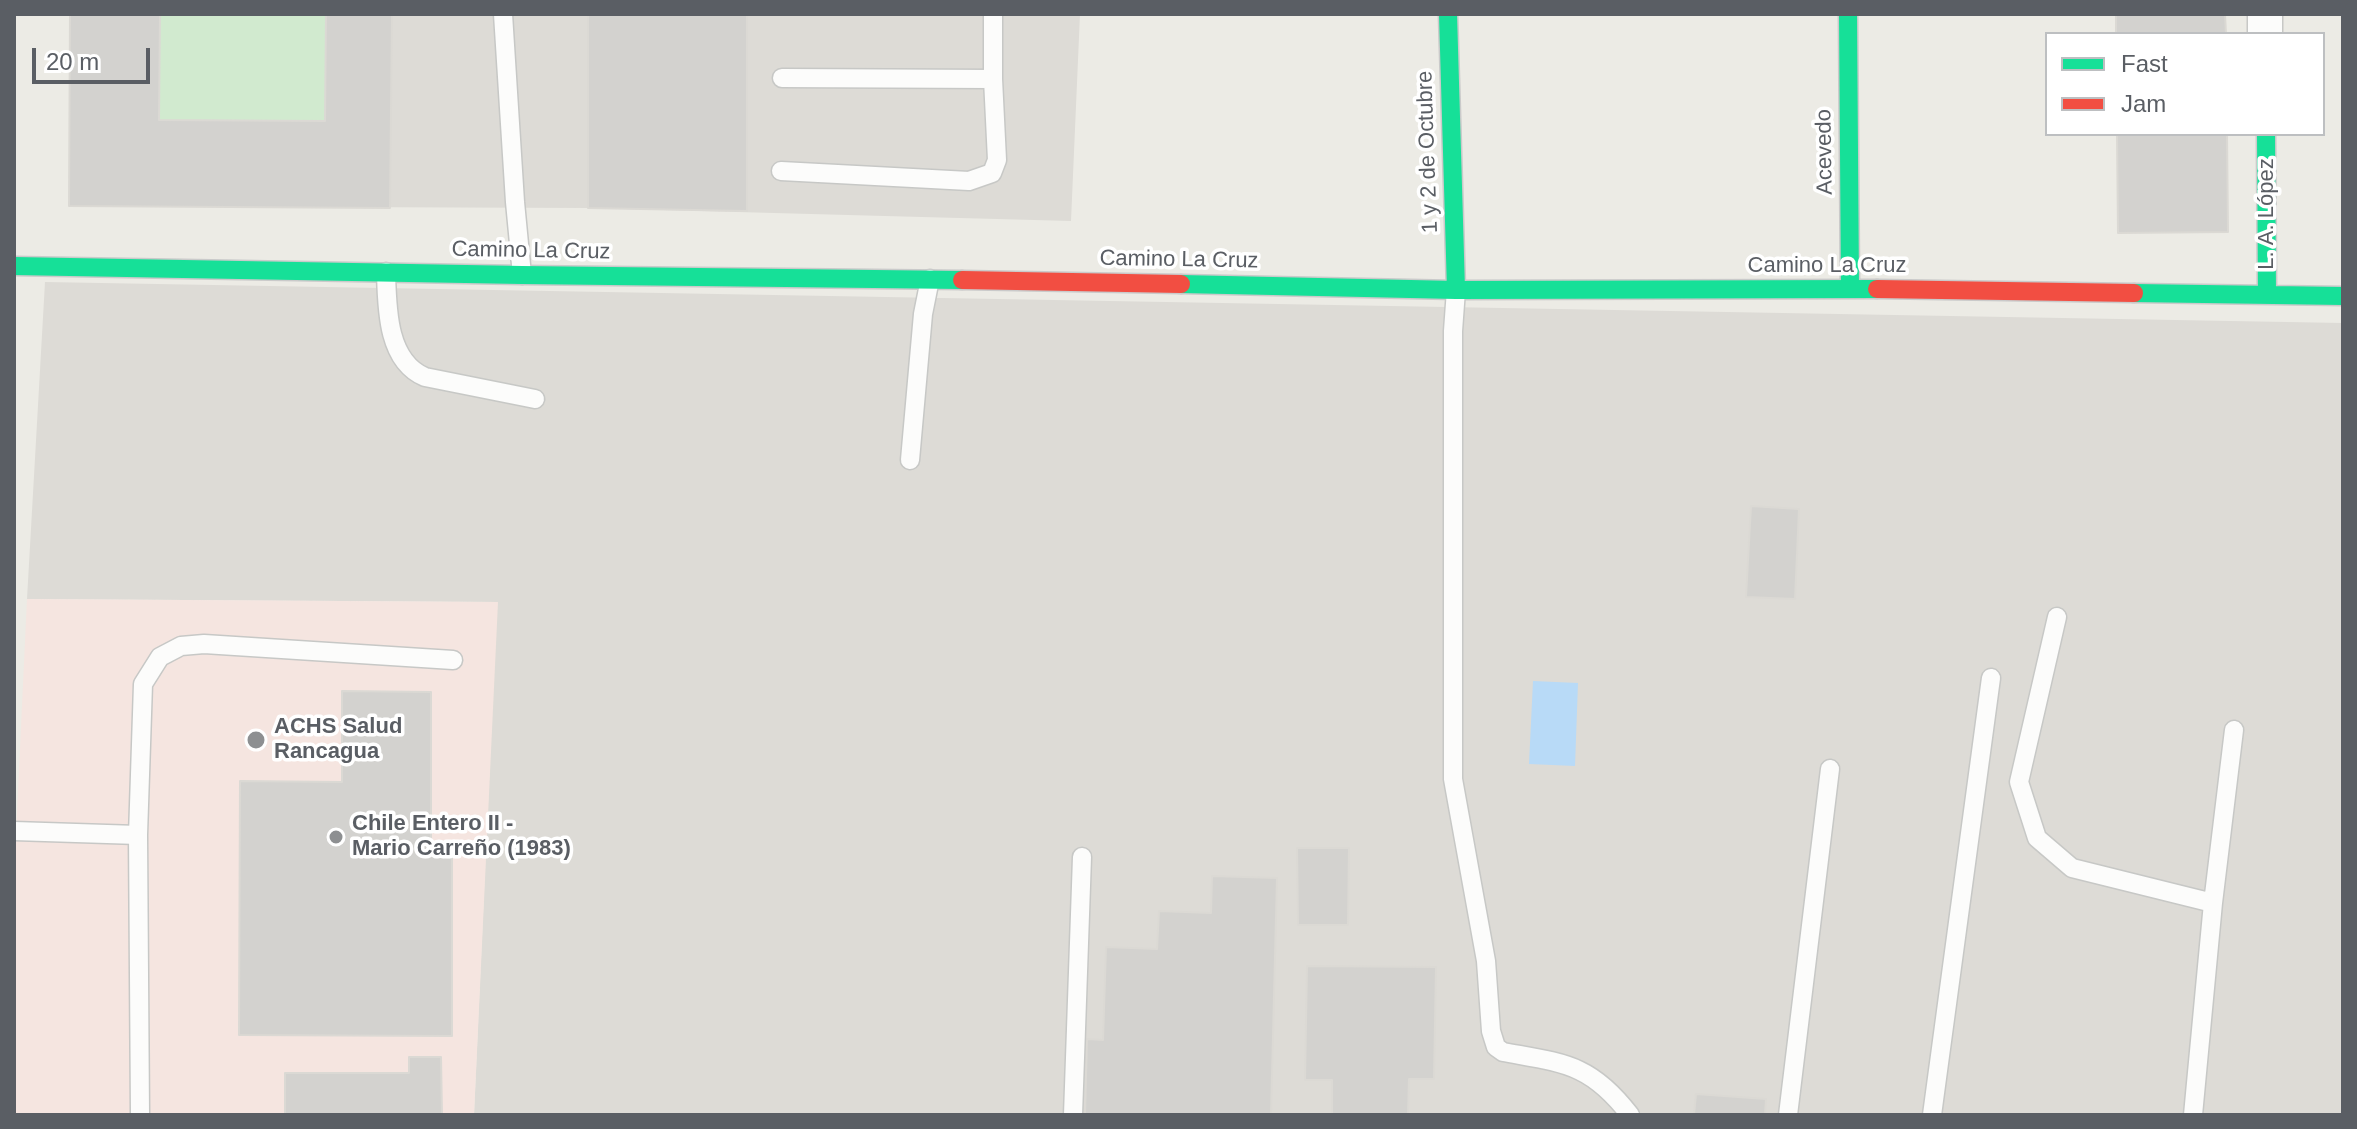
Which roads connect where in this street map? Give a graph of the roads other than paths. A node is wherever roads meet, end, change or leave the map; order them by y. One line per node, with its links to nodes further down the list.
1 (503, 14): 11 (lane)
2 (993, 14): 6 (lane)
3 (1448, 14): 14 (street, 1 y 2 de Octubre)
4 (1848, 14): 13 (street, Acevedo)
5 (782, 78): 6 (lane)
6 (993, 79): 8 (lane)
7 (2266, 136): 15 (street, L. A. López)
8 (781, 171)
9 (14, 266): 10 (street, Camino La Cruz)
10 (386, 272): 11 (street, Camino La Cruz); 17 (lane)
11 (522, 275): 12 (street, Camino La Cruz)
12 (930, 279): 14 (street, Camino La Cruz); 18 (lane)
13 (1850, 289): 14 (street, Camino La Cruz); 15 (street, Camino La Cruz)
14 (1456, 290): 30 (lane)
15 (2267, 295): 16 (street, Camino La Cruz)
16 (2343, 296)
17 (535, 399)
18 (910, 460)
19 (2057, 617): 27 (lane)
20 (453, 660): 25 (lane)
21 (1991, 678): 32 (lane)
22 (2234, 730): 27 (lane)
23 (1830, 769): 31 (lane)
24 (14, 831): 25 (lane)
25 (138, 835): 28 (lane)
26 (1082, 857): 29 (lane)
27 (2213, 903): 33 (lane)
28 (140, 1115)
29 (1073, 1115)
30 (1630, 1115)
31 (1788, 1115)
32 (1932, 1115)
33 (2193, 1115)

